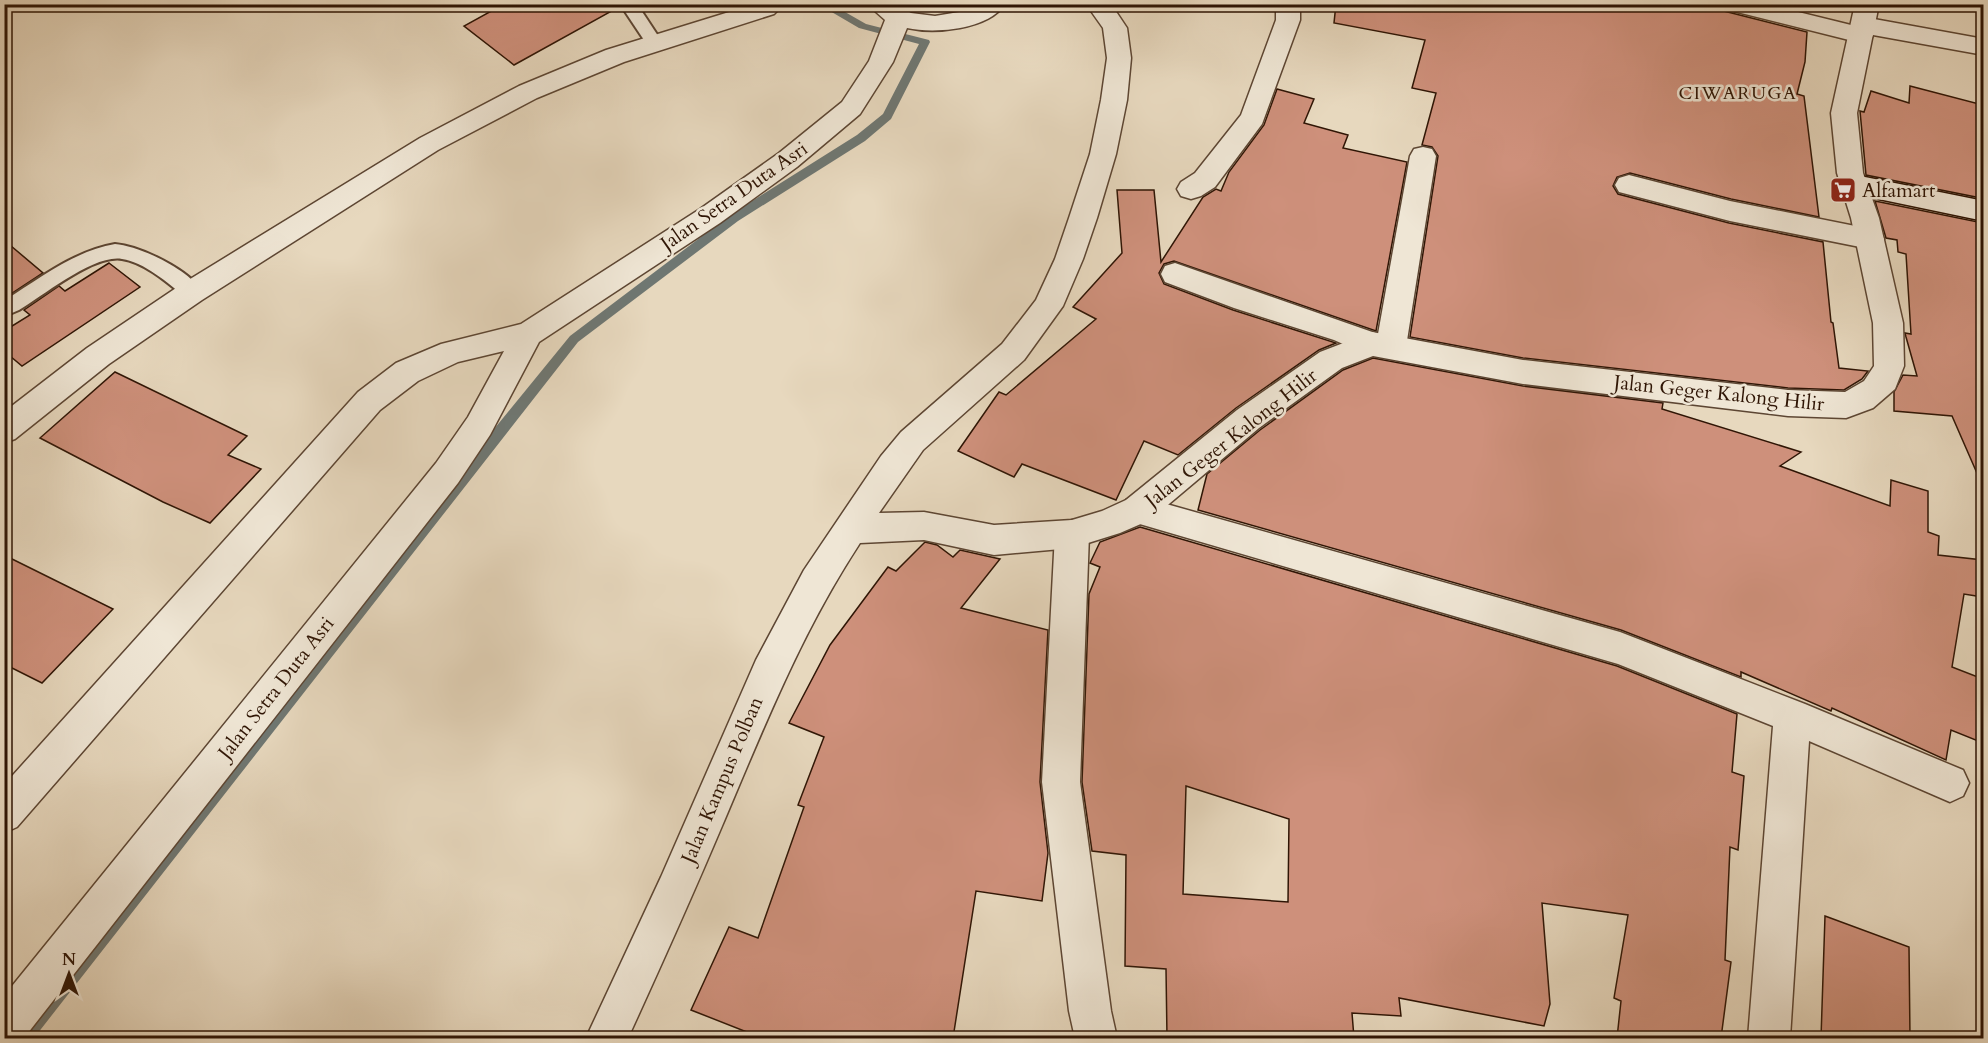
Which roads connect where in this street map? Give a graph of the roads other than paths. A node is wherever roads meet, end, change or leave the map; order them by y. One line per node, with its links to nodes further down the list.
1 (628, 4): 9 (lane)
2 (772, 4): 9 (street)
3 (993, 4): 7 (street, Jalan Setra Duta Asri)
4 (1098, 4): 24 (street)
5 (1288, 4): 14 (street)
6 (1734, 4): 8 (street)
7 (888, 12): 20 (street, Jalan Setra Duta Asri)
8 (1864, 21): 10 (street); 12 (street, Jalan Geger Kalong Hilir)
9 (656, 45): 18 (street)
10 (1983, 47)
11 (1423, 156): 21 (street)
12 (1855, 184): 15 (street); 16 (street, Jalan Geger Kalong Hilir)
13 (1629, 185): 16 (street)
14 (1191, 189)
15 (1983, 211)
16 (1870, 239): 21 (street, Jalan Geger Kalong Hilir)
17 (1175, 274): 21 (street)
18 (192, 292): 19 (lane); 22 (street)
19 (12, 305)
20 (529, 334): 28 (street, Jalan Setra Duta Asri); 29 (street, Jalan Setra Duta Asri)
21 (1381, 346): 23 (street, Jalan Geger Kalong Hilir)
22 (4, 430)
23 (1138, 510): 25 (street, Jalan Geger Kalong Hilir); 26 (street)
24 (852, 529): 25 (street, Jalan Geger Kalong Hilir); 30 (street, Jalan Kampus Polban)
25 (1072, 534): 31 (street)
26 (1792, 716): 27 (street); 32 (street)
27 (1950, 783)
28 (4, 814)
29 (4, 1030)
30 (607, 1038)
31 (1096, 1038)
32 (1769, 1038)

